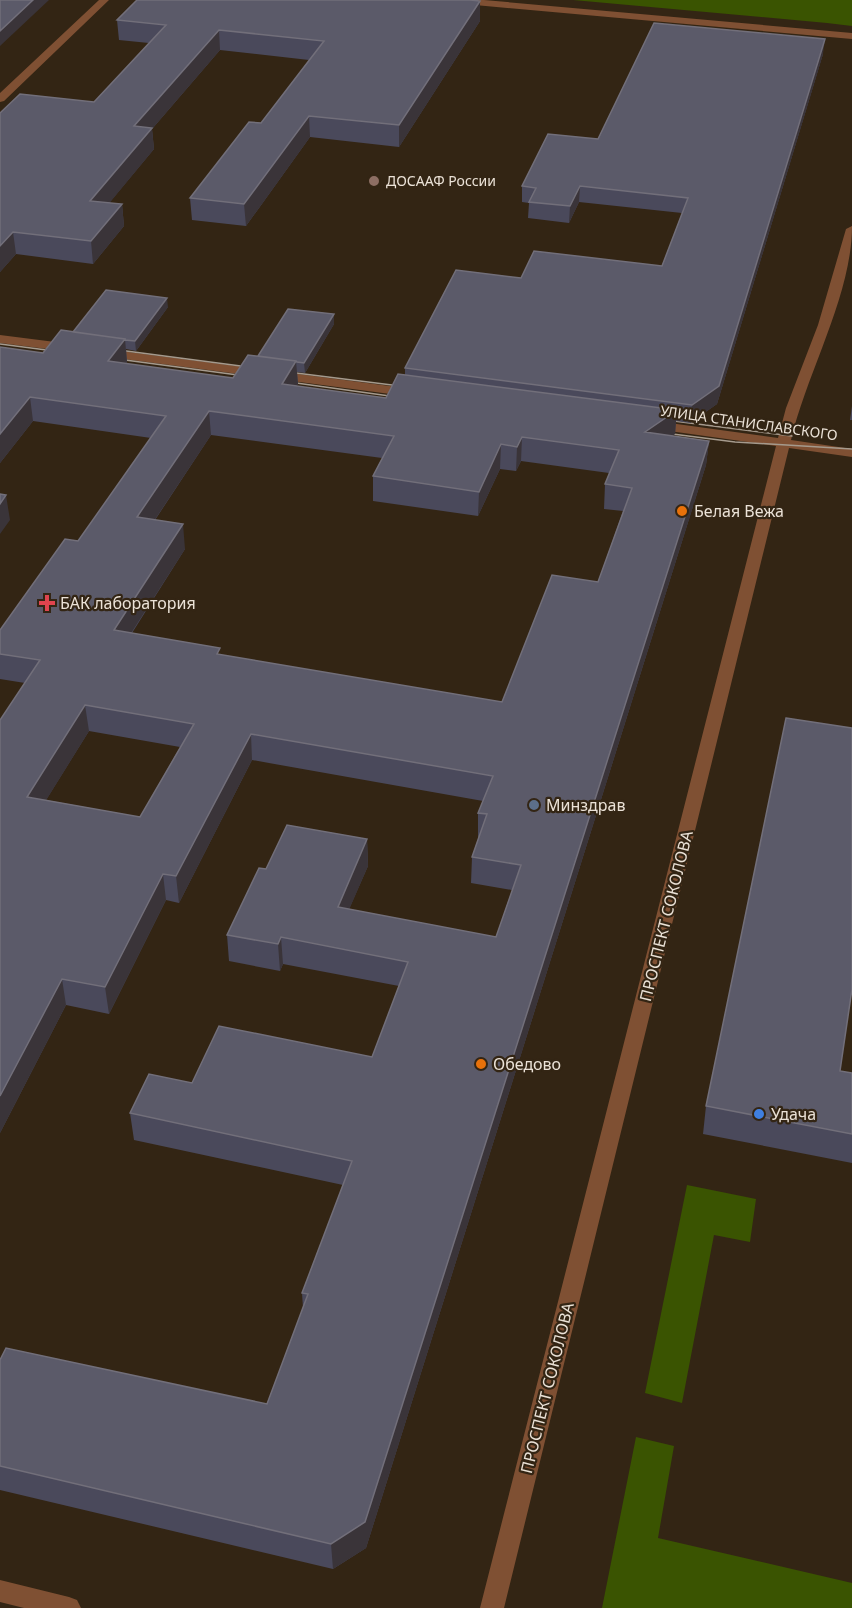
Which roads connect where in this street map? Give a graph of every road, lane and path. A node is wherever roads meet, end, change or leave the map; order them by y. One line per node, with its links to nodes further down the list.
1 (104, 0): 4 (street)
2 (453, 0): 3 (street)
3 (852, 36)
4 (0, 99)
5 (852, 229): 9 (street, ПРОСПЕКТ СОКОЛОВА)
6 (0, 339): 7 (street)
7 (428, 395)
8 (642, 423): 9 (street, УЛИЦА СТАНИСЛАВСКОГО)
9 (784, 444): 10 (street, УЛИЦА СТАНИСЛАВСКОГО); 13 (street, ПРОСПЕКТ СОКОЛОВА)
10 (852, 453)
11 (0, 1591): 12 (street)
12 (69, 1608)
13 (492, 1608)

